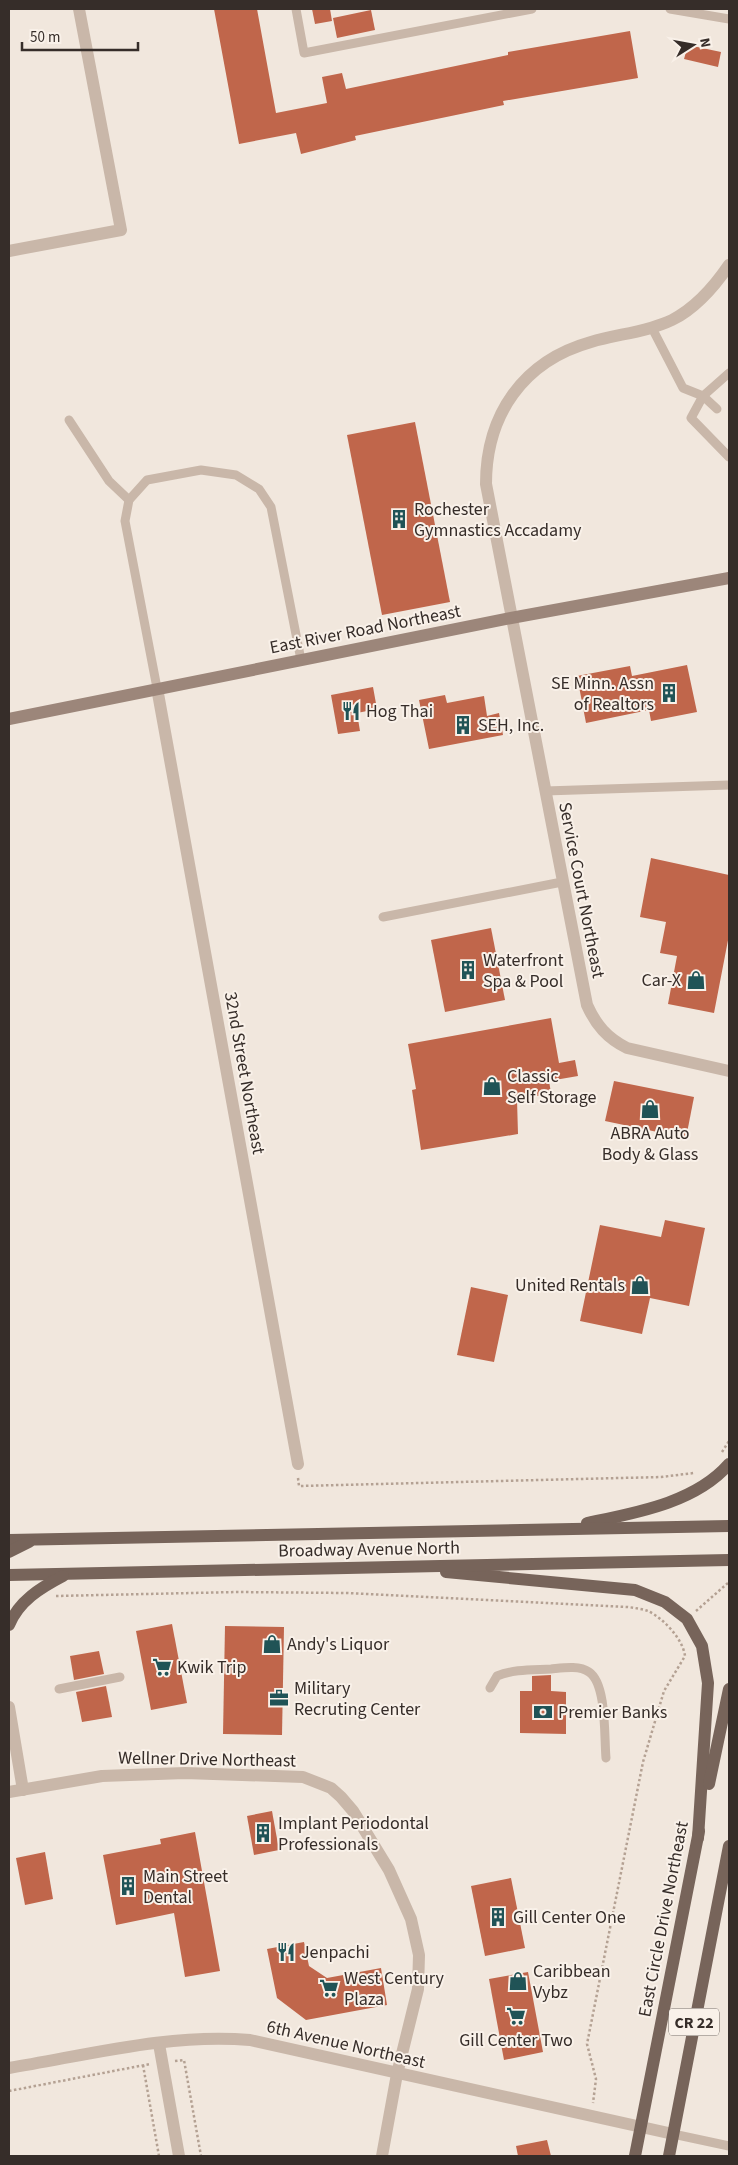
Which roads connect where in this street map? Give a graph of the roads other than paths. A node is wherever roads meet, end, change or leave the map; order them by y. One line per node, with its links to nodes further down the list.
1 (79, 9): 6 (street)
2 (296, 9): 3 (lane)
3 (532, 9)
4 (670, 9): 5 (lane)
5 (729, 19)
6 (9, 251)
7 (729, 265): 8 (street, Service Court Northeast)
8 (652, 328): 10 (lane); 16 (street, Service Court Northeast)
9 (729, 373): 10 (lane)
10 (703, 396): 11 (lane); 13 (lane)
11 (717, 409)
12 (69, 420): 14 (lane)
13 (729, 457)
14 (129, 500): 17 (lane); 18 (lane)
15 (729, 578): 16 (street, East River Road Northeast)
16 (511, 618): 17 (street, East River Road Northeast); 21 (street, Service Court Northeast)
17 (301, 660): 18 (street, East River Road Northeast)
18 (157, 688): 19 (street, East River Road Northeast); 25 (street, 32nd Street Northeast)
19 (9, 719)
20 (729, 785): 21 (lane)
21 (545, 791): 22 (street, Service Court Northeast)
22 (562, 882): 23 (lane); 24 (street, Service Court Northeast)
23 (383, 917)
24 (729, 1071)
25 (298, 1464)
26 (729, 1464): 28 (main road)
27 (729, 1526): 28 (main road, Broadway Avenue North)
28 (558, 1530): 30 (main road, Broadway Avenue North)
29 (9, 1540): 30 (main road, Broadway Avenue North)
30 (34, 1540): 31 (main road)
31 (9, 1552)
32 (729, 1560): 33 (main road, Broadway Avenue North)
33 (387, 1566): 34 (main road, Broadway Avenue North); 45 (main road)
34 (66, 1574): 35 (main road, Broadway Avenue North); 36 (main road)
35 (9, 1575)
36 (9, 1625)
37 (120, 1677): 39 (lane)
38 (490, 1688): 42 (lane)
39 (58, 1689)
40 (729, 1689): 45 (main road, East Circle Drive Northeast / CR 22)
41 (9, 1707): 43 (street)
42 (606, 1758)
43 (23, 1790): 44 (street, Wellner Drive Northeast); 51 (street, Wellner Drive Northeast)
44 (9, 1792)
45 (698, 1838): 52 (main road, East Circle Drive Northeast / CR 22)
46 (729, 1846): 48 (main road, CR 22)
47 (729, 1864): 48 (main road, CR 22)
48 (716, 1911): 53 (main road, CR 22)
49 (159, 2044): 50 (street, 6th Avenue Northeast); 51 (street, 6th Avenue Northeast); 55 (street)
50 (9, 2068)
51 (397, 2074): 52 (street, 6th Avenue Northeast); 56 (street, Wellner Drive Northeast)
52 (640, 2128): 53 (street, 6th Avenue Northeast); 57 (main road, East Circle Drive Northeast / CR 22)
53 (673, 2134): 54 (lane); 58 (main road, CR 22)
54 (729, 2146)
55 (179, 2156)
56 (382, 2156)
57 (635, 2156)
58 (669, 2156)

